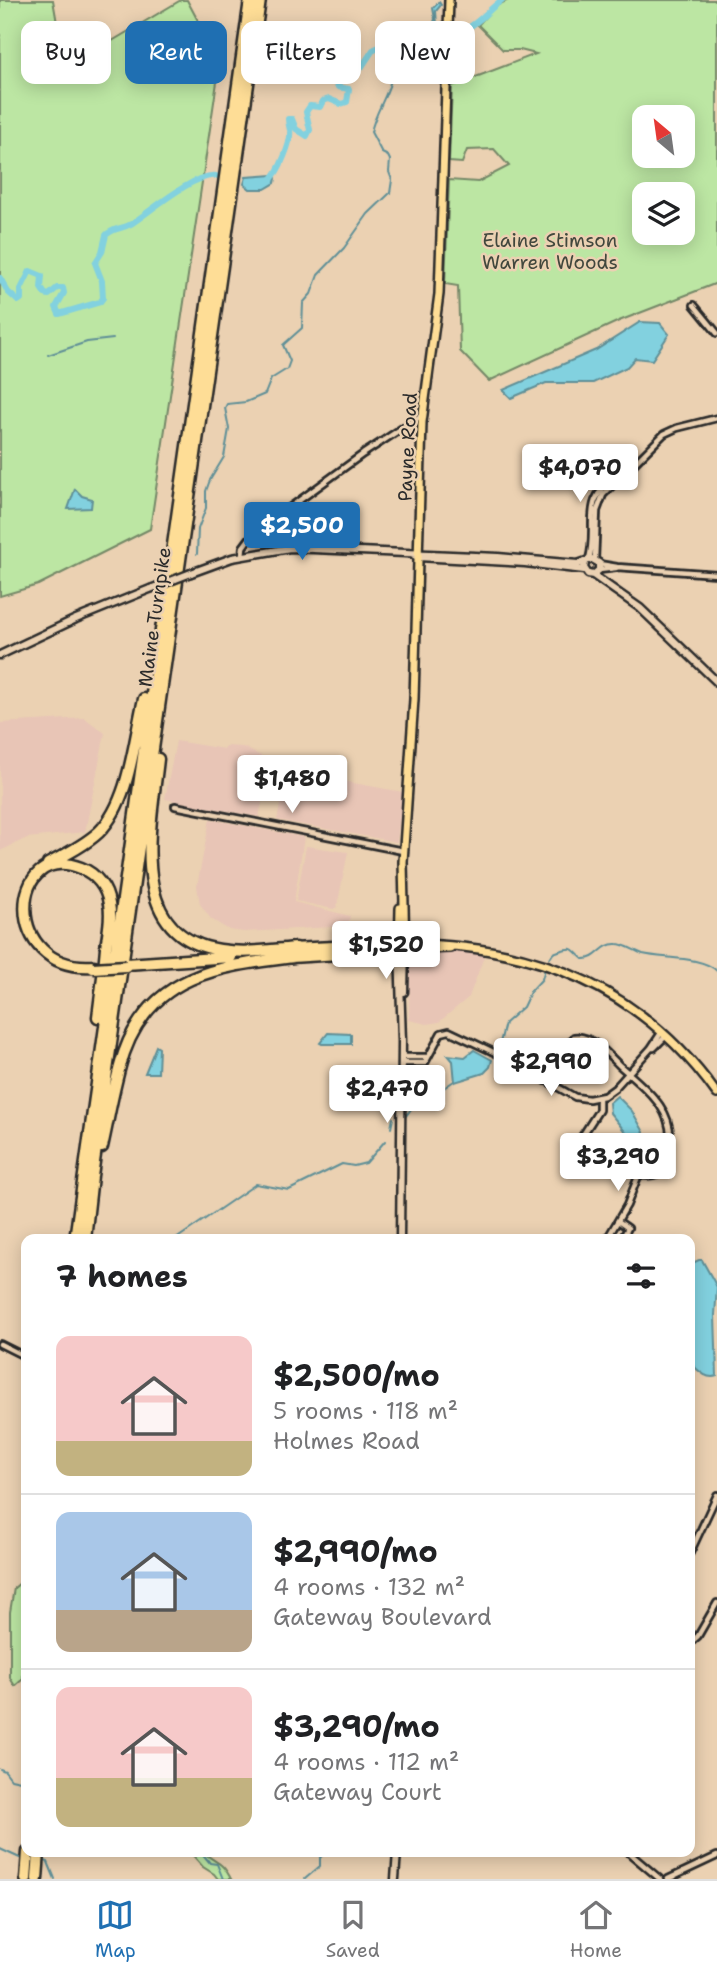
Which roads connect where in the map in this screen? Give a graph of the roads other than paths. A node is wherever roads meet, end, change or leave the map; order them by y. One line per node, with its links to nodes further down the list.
1 (250, 0): 13 (highway, Maine Turnpike)
2 (260, 0): 12 (highway, Maine Turnpike)
3 (449, 0): 6 (main road, Payne Road)
4 (694, 305): 5 (street)
5 (717, 333)
6 (422, 415): 8 (main road, Payne Road); 9 (street)
7 (717, 418): 10 (street)
8 (416, 555): 9 (street); 10 (street); 17 (main road, Payne Road)
9 (242, 556): 14 (street, bridge)
10 (593, 567): 11 (street); 15 (street)
11 (717, 574)
12 (170, 624): 19 (highway); 31 (highway, Maine Turnpike)
13 (158, 644): 20 (highway); 27 (highway, Maine Turnpike)
14 (0, 655)
15 (717, 682)
16 (175, 806): 17 (street)
17 (403, 850): 18 (main road, Payne Road)
18 (402, 947): 19 (highway); 21 (main road); 22 (street, Payne Road)
19 (295, 953): 20 (highway, bridge); 31 (highway)
20 (94, 967): 27 (highway)
21 (664, 1034): 23 (street); 25 (main road)
22 (401, 1060): 24 (street); 35 (street, Payne Road)
23 (628, 1073): 24 (street); 26 (street); 29 (street)
24 (546, 1082): 26 (street)
25 (717, 1094)
26 (599, 1098): 28 (street)
27 (91, 1111): 33 (highway, Maine Turnpike)
28 (584, 1134): 29 (street); 30 (street)
29 (662, 1167): 30 (street)
30 (639, 1174): 32 (street)
31 (89, 1202): 34 (highway, Maine Turnpike)
32 (618, 1221): 36 (street); 37 (street)
33 (76, 1234)
34 (86, 1234)
35 (400, 1234)
36 (610, 1234)
37 (625, 1234)
38 (0, 1344): 39 (street)
39 (21, 1354)
40 (717, 1495): 41 (street)
41 (695, 1542)
42 (717, 1603): 43 (street)
43 (695, 1639)
44 (717, 1856): 53 (street)
45 (28, 1857): 49 (highway)
46 (39, 1857): 50 (highway)
47 (397, 1857): 51 (street)
48 (634, 1857): 52 (street)
49 (26, 1879)
50 (37, 1879)
51 (395, 1879)
52 (660, 1879)
53 (668, 1879)

